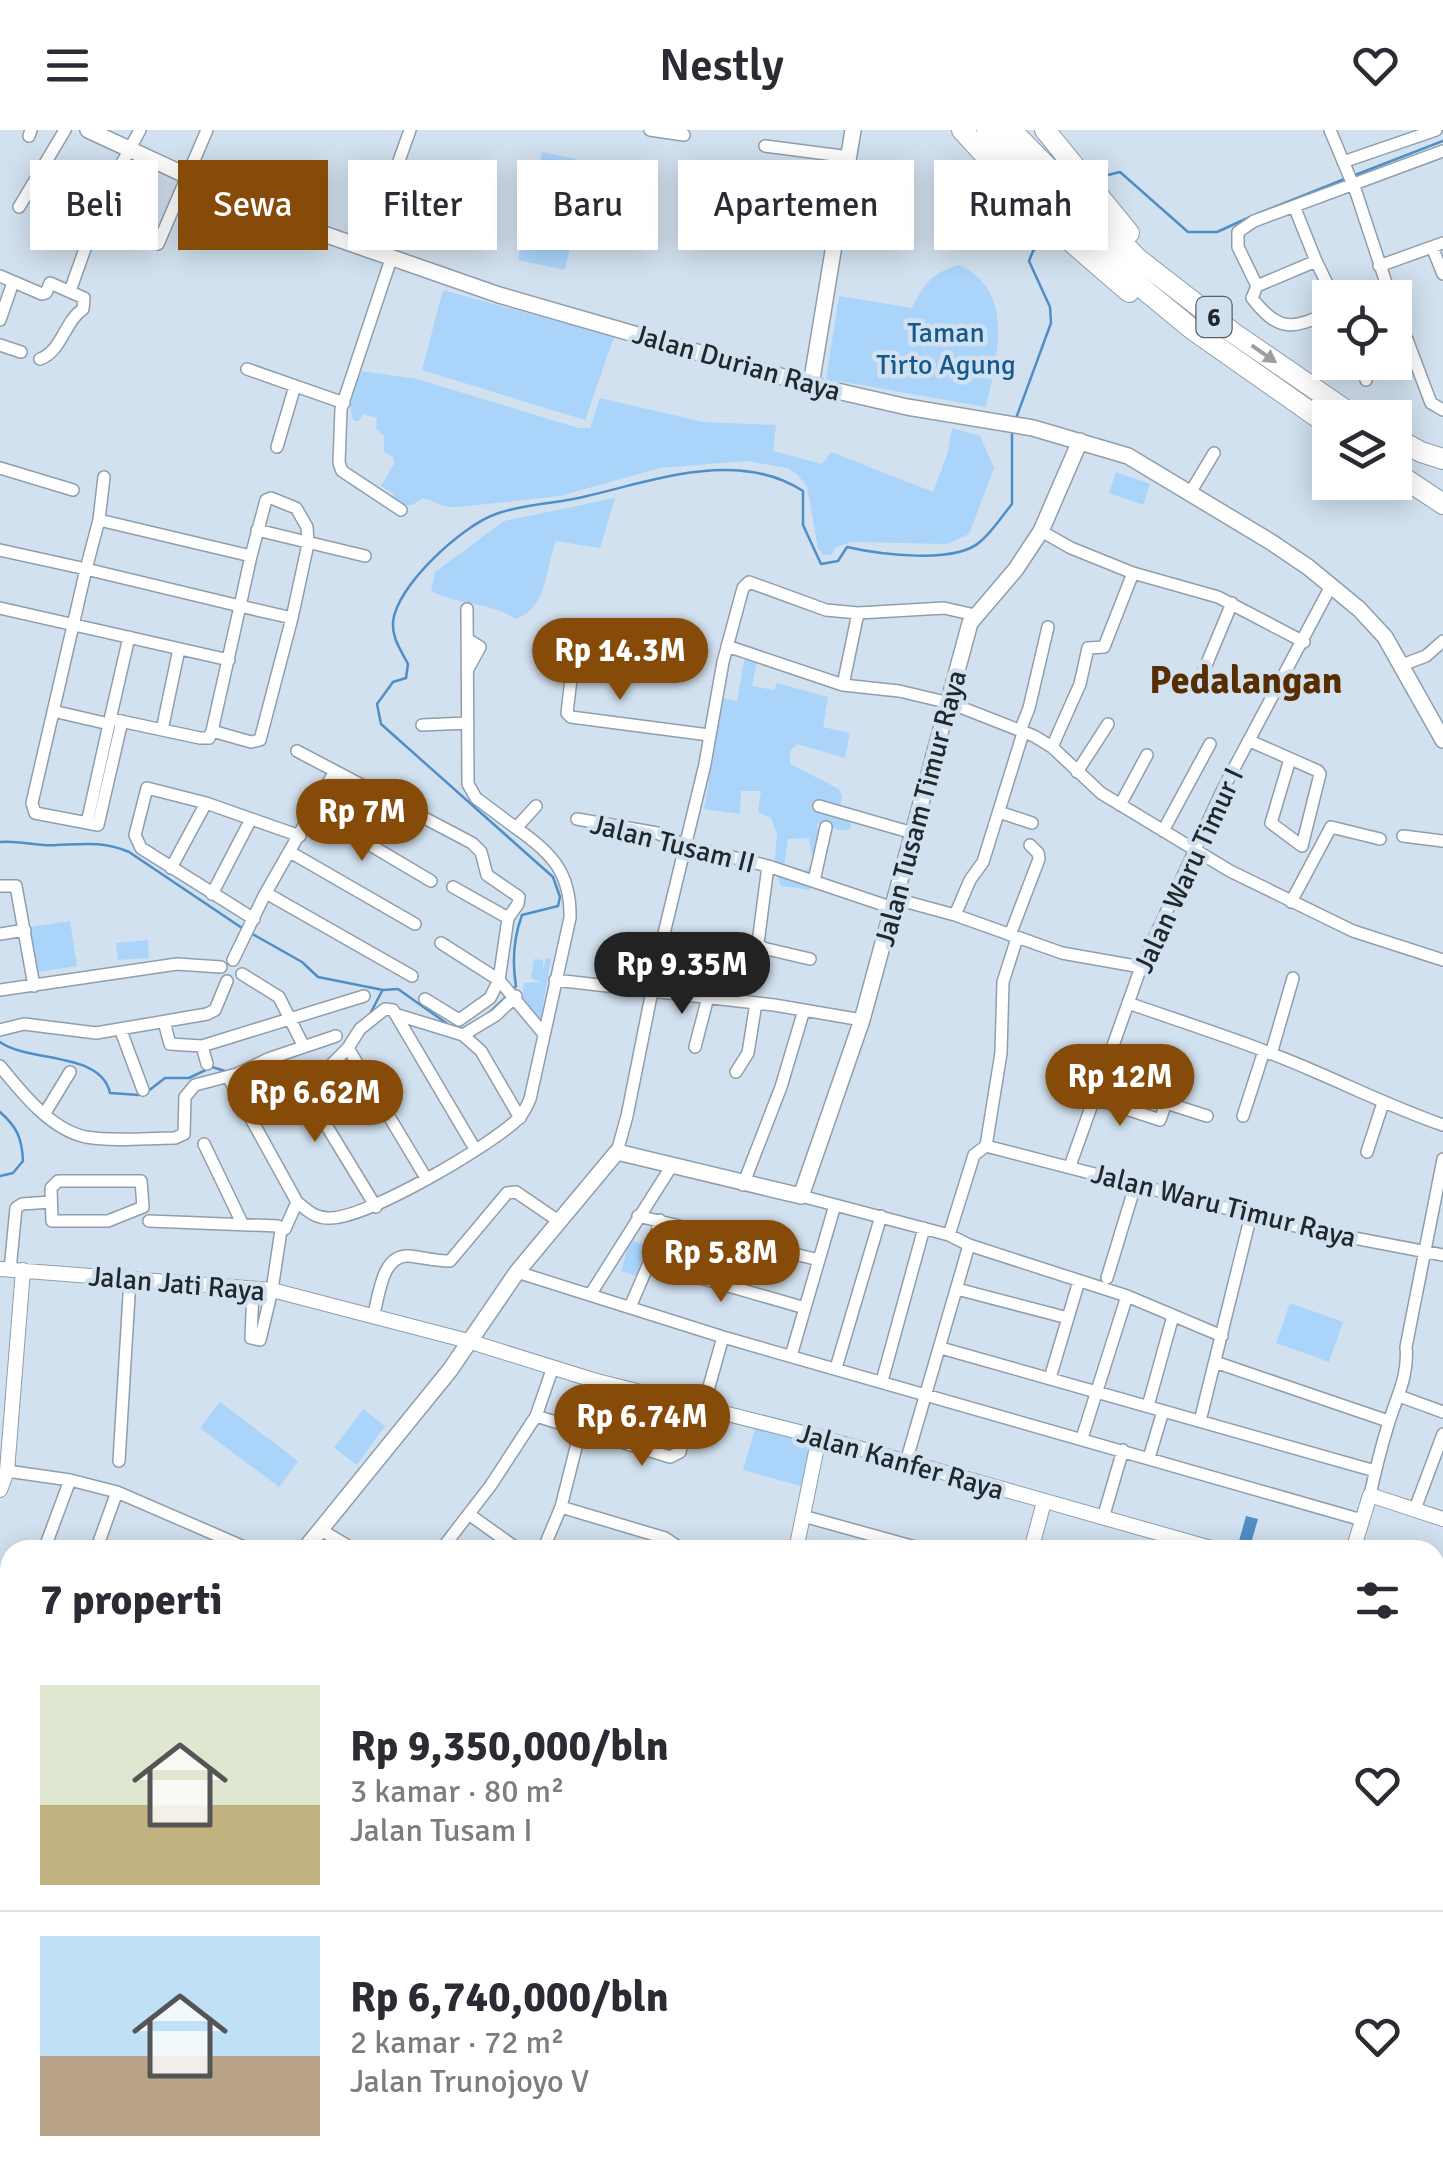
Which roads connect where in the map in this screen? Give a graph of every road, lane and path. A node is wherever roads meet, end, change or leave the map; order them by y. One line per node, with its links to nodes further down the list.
1 (65, 130): 29 (street)
2 (88, 130): 16 (main road, Jalan Durian Raya)
3 (140, 130): 16 (street)
4 (207, 130): 19 (street)
5 (410, 130): 35 (street)
6 (650, 130): 14 (street)
7 (853, 130): 18 (main road)
8 (962, 130): 20 (highway)
9 (988, 130): 21 (highway)
10 (1011, 130): 22 (highway)
11 (1044, 130): 23 (highway)
12 (1330, 130): 24 (street)
13 (1436, 130): 24 (street)
14 (684, 135)
15 (765, 146): 18 (street)
16 (128, 150): 25 (main road, Jalan Durian Raya); 45 (street)
17 (1443, 151): 26 (street)
18 (850, 156): 53 (main road)
19 (195, 160)
20 (1009, 160)
21 (1022, 160)
22 (1034, 160)
23 (1050, 160)
24 (1344, 164): 26 (street)
25 (178, 175)
26 (1352, 183): 28 (street); 38 (street)
27 (178, 199): 32 (street)
28 (1294, 206): 37 (street); 43 (street)
29 (19, 207)
30 (1108, 236): 55 (highway, 6, one-way to 55)
31 (328, 237): 35 (main road, Jalan Durian Raya)
32 (158, 244)
33 (1438, 245): 38 (street); 39 (street)
34 (1104, 250): 58 (highway, 6)
35 (367, 252): 36 (main road, Jalan Durian Raya)
36 (391, 259): 53 (main road, Jalan Durian Raya); 56 (street)
37 (1316, 261): 41 (street); 43 (street)
38 (1379, 266): 42 (street)
39 (1443, 274)
40 (0, 276): 45 (street)
41 (1325, 280)
42 (1384, 280)
43 (1257, 286): 47 (street)
44 (12, 288): 46 (street)
45 (70, 290): 51 (street)
46 (0, 320)
47 (1312, 320)
48 (0, 345): 49 (street)
49 (21, 352)
50 (1412, 353): 57 (street)
51 (40, 359)
52 (247, 369): 54 (street)
53 (811, 385): 59 (main road, Jalan Durian Raya)
54 (296, 386): 56 (street); 60 (street)
55 (1331, 400)
56 (344, 403): 72 (street)
57 (1443, 410)
58 (1312, 413)
59 (1080, 441): 70 (main road, Jalan Durian Raya); 75 (main road, Jalan Tusam Timur Raya)
60 (277, 447)
61 (1412, 447): 63 (highway)
62 (1214, 453): 70 (street)
63 (1443, 459)
64 (0, 468): 69 (street)
65 (1412, 472): 68 (highway)
66 (104, 477): 73 (street)
67 (1412, 483): 71 (highway)
68 (1443, 488)
69 (73, 490)
70 (1190, 493): 82 (main road, Jalan Durian Raya)
71 (1443, 504)
72 (401, 510)
73 (98, 520): 78 (street); 80 (street)
74 (257, 530): 76 (street); 76 (street); 78 (street)
75 (1041, 530): 81 (street); 88 (main road, Jalan Tusam Timur Raya)
76 (308, 544): 79 (street); 89 (street)
77 (0, 550): 80 (street)
78 (251, 556): 84 (street)
79 (364, 556)
80 (86, 570): 84 (street); 90 (street)
81 (1134, 573): 83 (street); 115 (street)
82 (1331, 586): 95 (street, Jalan Waru Timur I); 99 (main road, Jalan Durian Raya)
83 (1232, 603): 95 (street); 101 (street)
84 (240, 606): 89 (street); 98 (street)
85 (0, 608): 90 (street)
86 (467, 609): 105 (street)
87 (858, 613): 88 (street); 96 (street); 100 (street)
88 (975, 615): 102 (main road, Jalan Tusam Timur Raya)
89 (292, 618): 109 (street)
90 (72, 624): 93 (street); 103 (street)
91 (1048, 627): 110 (street)
92 (576, 636): 111 (street)
93 (129, 637): 97 (street); 104 (street)
94 (1443, 641): 99 (street)
95 (1304, 642): 113 (street, Jalan Waru Timur I)
96 (727, 646): 100 (street); 111 (street)
97 (179, 648): 98 (street); 108 (street)
98 (229, 660): 109 (street)
99 (1402, 665): 112 (main road, Jalan Durian Raya)
100 (844, 684): 102 (street)
101 (1196, 687)
102 (950, 703): 110 (street); 133 (main road, Jalan Tusam Timur Raya)
103 (53, 711): 104 (street); 104 (street)
104 (114, 721): 108 (street)
105 (468, 723): 107 (street); 131 (street)
106 (1108, 724): 120 (street)
107 (422, 725)
108 (162, 730): 109 (street)
109 (212, 730)
110 (1021, 732): 115 (street); 126 (street)
111 (710, 735): 139 (street)
112 (1443, 740)
113 (1250, 741): 118 (street); 140 (street, Jalan Waru Timur I)
114 (1210, 744): 132 (street)
115 (1052, 747): 120 (street)
116 (297, 751): 119 (street)
117 (1147, 755): 122 (street)
118 (1290, 759): 118 (street)
119 (335, 771): 125 (street); 153 (street)
120 (1077, 772): 122 (street)
121 (206, 803): 127 (street); 143 (street); 143 (street)
122 (1120, 805): 132 (street)
123 (536, 806): 131 (street)
124 (819, 806): 133 (street)
125 (313, 811): 134 (street); 144 (street)
126 (1000, 812): 129 (street); 152 (street)
127 (252, 819): 134 (street); 149 (street)
128 (577, 819): 139 (street, Jalan Tusam II)
129 (1032, 823)
130 (826, 827): 145 (street)
131 (516, 828): 168 (street)
132 (1163, 831): 140 (street)
133 (913, 833): 151 (main road, Jalan Tusam Timur Raya)
134 (300, 836): 141 (street)
135 (1403, 836): 137 (street)
136 (1380, 839): 150 (street)
137 (1443, 841)
138 (1030, 845): 158 (street)
139 (687, 846): 142 (street, Jalan Tusam II); 172 (street)
140 (1195, 849): 150 (street); 163 (street, Jalan Waru Timur I)
141 (290, 852): 148 (street); 155 (street)
142 (768, 866): 145 (street, Jalan Tusam II); 160 (street, Jalan Tusam II)
143 (171, 868): 149 (street)
144 (431, 880)
145 (814, 881): 151 (street, Jalan Tusam II)
146 (0, 886): 156 (street)
147 (453, 887): 153 (street)
148 (266, 892): 154 (street); 166 (street)
149 (212, 894): 154 (street)
150 (1290, 902): 161 (street)
151 (895, 904): 152 (street, Jalan Tusam II); 182 (main road, Jalan Tusam Timur Raya)
152 (955, 916): 158 (street, Jalan Tusam II)
153 (508, 918): 169 (street)
154 (252, 922): 162 (street)
155 (415, 924)
156 (25, 930): 157 (street); 170 (street)
157 (0, 934)
158 (1013, 936): 163 (street, Jalan Tusam II); 212 (street)
159 (441, 943): 169 (street)
160 (810, 958)
161 (1443, 960)
162 (235, 961): 164 (street); 165 (street)
163 (1141, 967): 178 (street, Jalan Waru Timur I)
164 (223, 975): 165 (street); 170 (street); 183 (street)
165 (242, 976): 181 (street)
166 (412, 976)
167 (1293, 978): 193 (street)
168 (556, 980): 172 (street); 186 (street)
169 (500, 981): 174 (street); 176 (street)
170 (34, 986): 171 (street)
171 (0, 990)
172 (653, 990): 175 (street); 214 (street)
173 (364, 996): 181 (street)
174 (515, 996): 186 (street); 187 (street)
175 (708, 997): 177 (street); 191 (street)
176 (425, 999)
177 (756, 1002): 179 (street); 197 (street)
178 (1128, 1003): 193 (street); 202 (street, Jalan Waru Timur I)
179 (804, 1010): 182 (street); 220 (street)
180 (398, 1015): 187 (street); 192 (street); 213 (street)
181 (292, 1018): 189 (street); 190 (street)
182 (862, 1020): 222 (main road, Jalan Tusam Timur Raya)
183 (164, 1022): 185 (street); 189 (street)
184 (0, 1030): 185 (street)
185 (121, 1031): 201 (street)
186 (544, 1033): 209 (street)
187 (463, 1035): 209 (street)
188 (336, 1036): 190 (street)
189 (202, 1046): 194 (street)
190 (304, 1047): 198 (street)
191 (695, 1047)
192 (348, 1048): 200 (street); 219 (street)
193 (1268, 1053): 204 (street); 208 (street)
194 (207, 1064)
195 (0, 1066): 206 (street)
196 (70, 1072): 206 (street)
197 (736, 1072)
198 (231, 1076): 205 (street); 206 (street)
199 (1173, 1083): 203 (street)
200 (301, 1084): 205 (street); 226 (street)
201 (143, 1090)
202 (1093, 1098): 203 (street); 217 (street, Jalan Waru Timur I)
203 (1166, 1103): 207 (street)
204 (1382, 1103): 210 (street); 215 (street)
205 (246, 1111): 224 (street)
206 (45, 1113)
207 (1207, 1116)
208 (1242, 1116)
209 (520, 1118): 213 (street)
210 (1443, 1125)
211 (204, 1144): 233 (street)
212 (986, 1146): 217 (street, Jalan Waru Timur Raya); 236 (street)
213 (475, 1149): 219 (street)
214 (616, 1152): 218 (main road); 232 (main road)
215 (1367, 1152)
216 (1443, 1159): 238 (street)
217 (1070, 1166): 221 (street, Jalan Waru Timur Raya)
218 (671, 1167): 220 (main road); 228 (street)
219 (426, 1178): 226 (street)
220 (743, 1184): 222 (main road)
221 (1135, 1186): 227 (street, Jalan Waru Timur Raya); 244 (street)
222 (802, 1196): 225 (street)
223 (50, 1202): 223 (street); 242 (street)
224 (295, 1204): 226 (street); 234 (street)
225 (835, 1205): 229 (street); 240 (street)
226 (376, 1207)
227 (1251, 1215): 238 (street, Jalan Waru Timur Raya); 257 (street)
228 (638, 1216): 230 (street); 250 (street)
229 (882, 1216): 235 (street); 264 (street)
230 (660, 1220): 240 (street); 241 (street)
231 (149, 1221): 233 (street)
232 (560, 1222): 243 (main road); 255 (street)
233 (242, 1223): 234 (street)
234 (280, 1228): 249 (street)
235 (924, 1228): 236 (street); 267 (street)
236 (949, 1235): 237 (street)
237 (969, 1245): 246 (street); 248 (street)
238 (1425, 1251): 239 (street, Jalan Waru Timur Raya); 270 (street)
239 (1443, 1255)
240 (819, 1260): 253 (street)
241 (649, 1263): 252 (street); 253 (street)
242 (11, 1270): 245 (street, Jalan Jati Raya); 283 (street)
243 (517, 1272): 250 (street); 259 (main road)
244 (1107, 1278)
245 (130, 1279): 247 (street, Jalan Jati Raya); 285 (street)
246 (1079, 1281): 251 (street); 256 (street)
247 (253, 1289): 249 (street, Jalan Jati Raya); 249 (street)
248 (957, 1289): 256 (street); 260 (street)
249 (272, 1290): 255 (street, Jalan Jati Raya)
250 (590, 1295): 252 (street)
251 (1127, 1296): 254 (street); 268 (street)
252 (630, 1308): 258 (street)
253 (805, 1308): 261 (street)
254 (1173, 1316): 257 (street); 272 (street)
255 (373, 1317): 259 (street, Jalan Jati Raya)
256 (1068, 1318): 265 (street)
257 (1222, 1336): 262 (street)
258 (723, 1337): 261 (street); 271 (street)
259 (468, 1342): 263 (street, Jalan Kanfer Raya); 301 (main road)
260 (941, 1348): 265 (street); 269 (street)
261 (791, 1356): 264 (street)
262 (1215, 1362): 276 (street); 277 (street)
263 (553, 1368): 266 (street, Jalan Kanfer Raya); 275 (street)
264 (836, 1368): 267 (street)
265 (1050, 1378): 268 (street)
266 (593, 1380): 271 (street, Jalan Kanfer Raya); 278 (street)
267 (882, 1382): 269 (street)
268 (1097, 1392): 272 (street); 281 (street)
269 (927, 1396): 281 (street); 286 (street)
270 (1399, 1396): 274 (street); 277 (street)
271 (698, 1406): 278 (street); 280 (street, Jalan Kanfer Raya)
272 (1148, 1406): 273 (street)
273 (1164, 1411): 276 (street); 284 (street)
274 (1443, 1412)
275 (536, 1416): 278 (street); 296 (street)
276 (1200, 1421): 288 (street)
277 (1388, 1421): 288 (street)
278 (581, 1431): 294 (street)
279 (1443, 1434): 295 (street)
280 (818, 1437): 286 (street, Jalan Kanfer Raya); 298 (street)
281 (1082, 1438): 282 (street)
282 (1124, 1450): 284 (street); 299 (street)
283 (4, 1452): 287 (street)
284 (1149, 1458): 300 (street)
285 (119, 1461)
286 (906, 1462): 293 (street, Jalan Kanfer Raya)
287 (6, 1471): 289 (street); 290 (street)
288 (1376, 1471): 292 (street)
289 (70, 1480): 291 (street); 302 (street)
290 (0, 1490)
291 (117, 1492): 303 (street); 304 (street)
292 (1370, 1495): 295 (street); 300 (street)
293 (1044, 1502): 299 (street, Jalan Kanfer Raya); 313 (street)
294 (562, 1506): 309 (street); 310 (street)
295 (1415, 1508): 297 (street)
296 (470, 1515): 307 (street); 308 (street)
297 (1442, 1515)
298 (803, 1516): 311 (street); 312 (street)
299 (1103, 1518): 314 (street, Jalan Kanfer Raya)
300 (1362, 1520): 315 (street)
301 (321, 1530): 305 (main road); 306 (street)
302 (48, 1540)
303 (100, 1540)
304 (216, 1540)
305 (312, 1540)
306 (338, 1540)
307 (449, 1540)
308 (506, 1540)
309 (547, 1540)
310 (668, 1540)
311 (798, 1540)
312 (890, 1540)
313 (1034, 1540)
314 (1167, 1540)
315 (1356, 1540)

